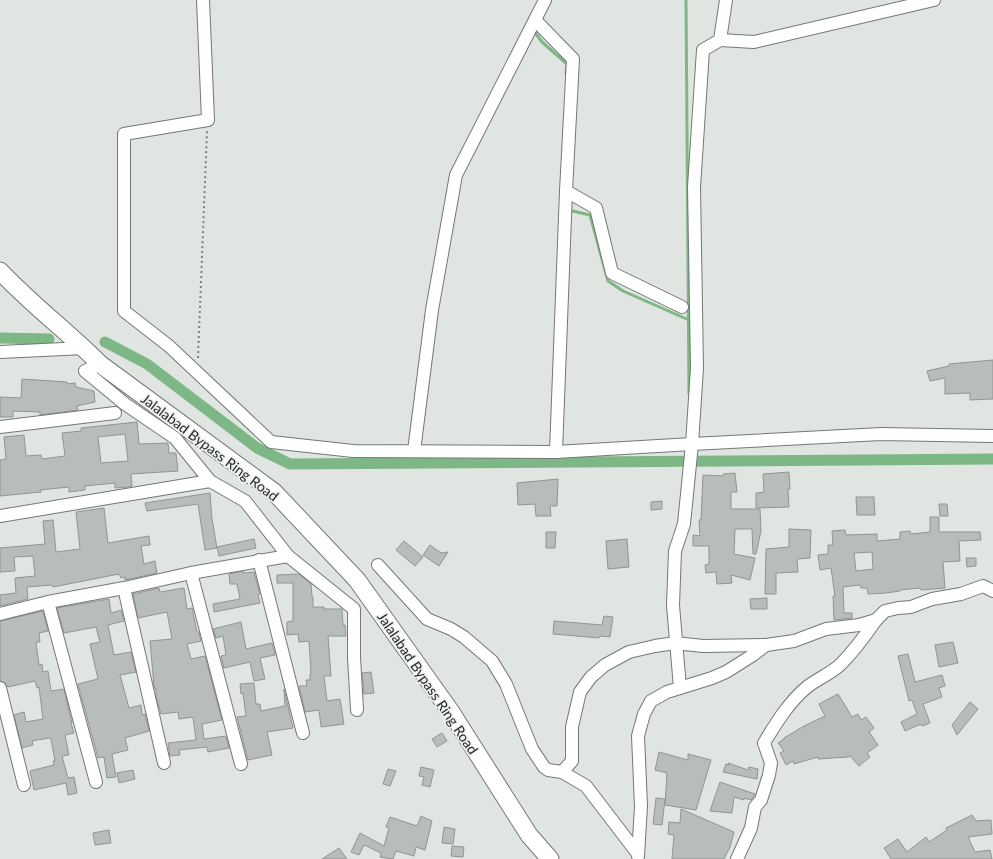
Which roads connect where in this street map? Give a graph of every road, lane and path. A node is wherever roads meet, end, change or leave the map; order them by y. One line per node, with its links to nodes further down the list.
1 (203, 0): 7 (street)
2 (545, 0): 5 (street)
3 (726, 0): 6 (street)
4 (934, 0): 6 (street)
5 (535, 20): 8 (street); 19 (street)
6 (720, 40): 18 (street)
7 (208, 120): 14 (path); 14 (street)
8 (566, 191): 10 (street); 20 (street)
9 (0, 271): 11 (highway, Jalalabad Bypass Ring Road)
10 (682, 307)
11 (84, 348): 12 (street); 13 (highway, Jalalabad Bypass Ring Road)
12 (0, 352)
13 (100, 364): 21 (street); 44 (highway, Jalalabad Bypass Ring Road)
14 (198, 374): 19 (street)
15 (116, 413): 16 (street)
16 (0, 427)
17 (993, 436): 18 (street)
18 (692, 444): 20 (street); 32 (street)
19 (414, 451): 20 (street)
20 (556, 452)
21 (210, 481): 22 (street); 23 (street)
22 (0, 516)
23 (288, 556): 24 (street); 36 (street)
24 (260, 560): 26 (street); 37 (street)
25 (378, 565): 40 (street)
26 (192, 573): 27 (street); 39 (street)
27 (124, 588): 29 (street); 38 (street)
28 (993, 591): 31 (street)
29 (48, 602): 30 (street); 41 (street)
30 (0, 614)
31 (876, 620): 33 (street); 45 (street)
32 (675, 643): 33 (street); 35 (street); 40 (street)
33 (766, 645): 35 (street)
34 (0, 688): 42 (street)
35 (680, 688): 43 (street)
36 (357, 710)
37 (303, 733)
38 (164, 762)
39 (241, 764)
40 (562, 772): 43 (street)
41 (96, 782)
42 (24, 785)
43 (638, 856)
44 (550, 859)
45 (737, 859)

